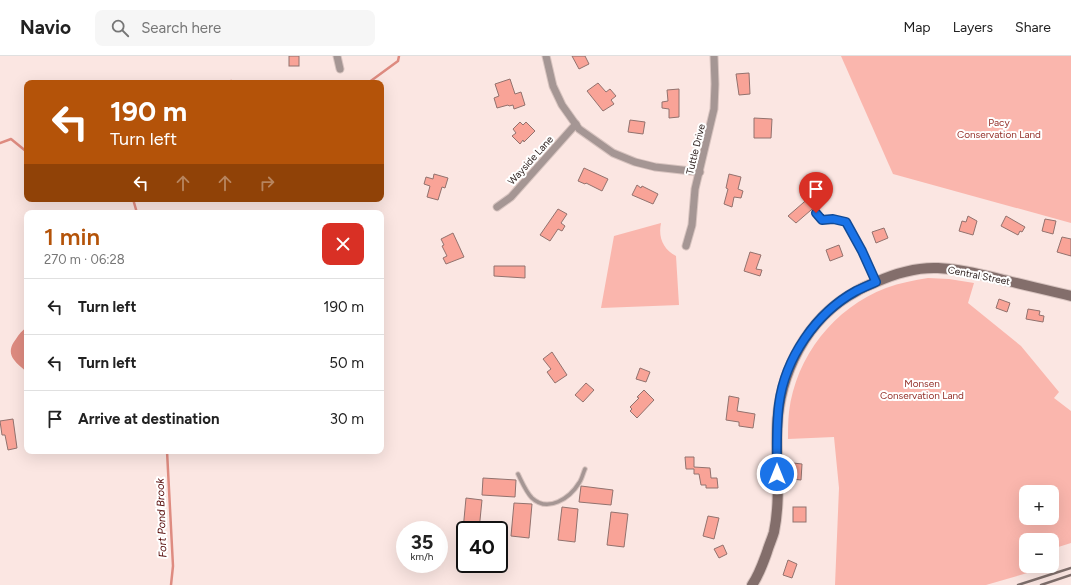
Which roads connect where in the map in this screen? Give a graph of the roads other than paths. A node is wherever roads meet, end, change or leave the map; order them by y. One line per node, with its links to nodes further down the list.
1 (336, 56): 4 (street)
2 (546, 56): 5 (street)
3 (714, 56): 6 (street, Tuttle Drive)
4 (340, 69)
5 (576, 124): 6 (street); 7 (street, Wayside Lane)
6 (700, 172): 9 (street, Tuttle Drive)
7 (497, 207)
8 (816, 213): 10 (lane)
9 (686, 246)
10 (876, 282): 11 (street, Central Street); 14 (street, Central Street)
11 (1071, 296)
12 (585, 469): 13 (lane)
13 (518, 474)
14 (752, 585)

